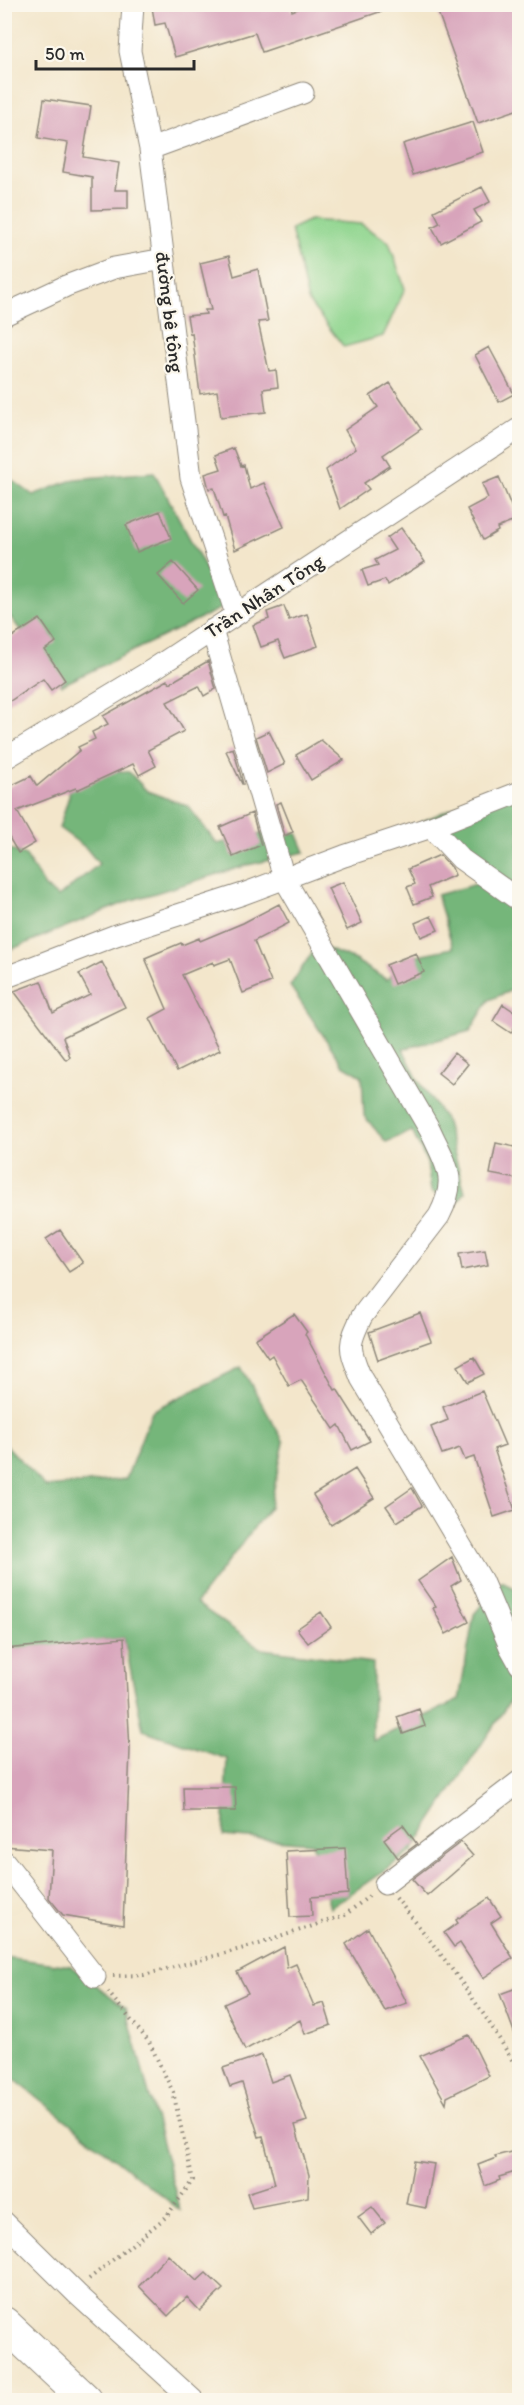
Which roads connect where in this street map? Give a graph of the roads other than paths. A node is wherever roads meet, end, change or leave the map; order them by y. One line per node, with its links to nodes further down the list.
1 (133, 4): 3 (street, đường bê tông)
2 (303, 93): 3 (street)
3 (150, 149): 4 (street, đường bê tông)
4 (164, 259): 5 (street); 7 (street, đường bê tông)
5 (4, 315)
6 (519, 428): 7 (street, Trần Nhân Tông)
7 (236, 614): 8 (street, Trần Nhân Tông)
8 (212, 630): 9 (street, Trần Nhân Tông); 12 (street)
9 (4, 759)
10 (519, 792): 11 (street)
11 (430, 827): 12 (street); 13 (street)
12 (284, 878): 14 (street); 15 (street)
13 (519, 901)
14 (4, 978)
15 (519, 1665)
16 (519, 1780): 18 (street)
17 (4, 1861): 19 (street)
18 (385, 1884)
19 (95, 1977)
20 (4, 2222): 23 (street)
21 (4, 2323): 22 (highway)
22 (86, 2400)
23 (194, 2400)

